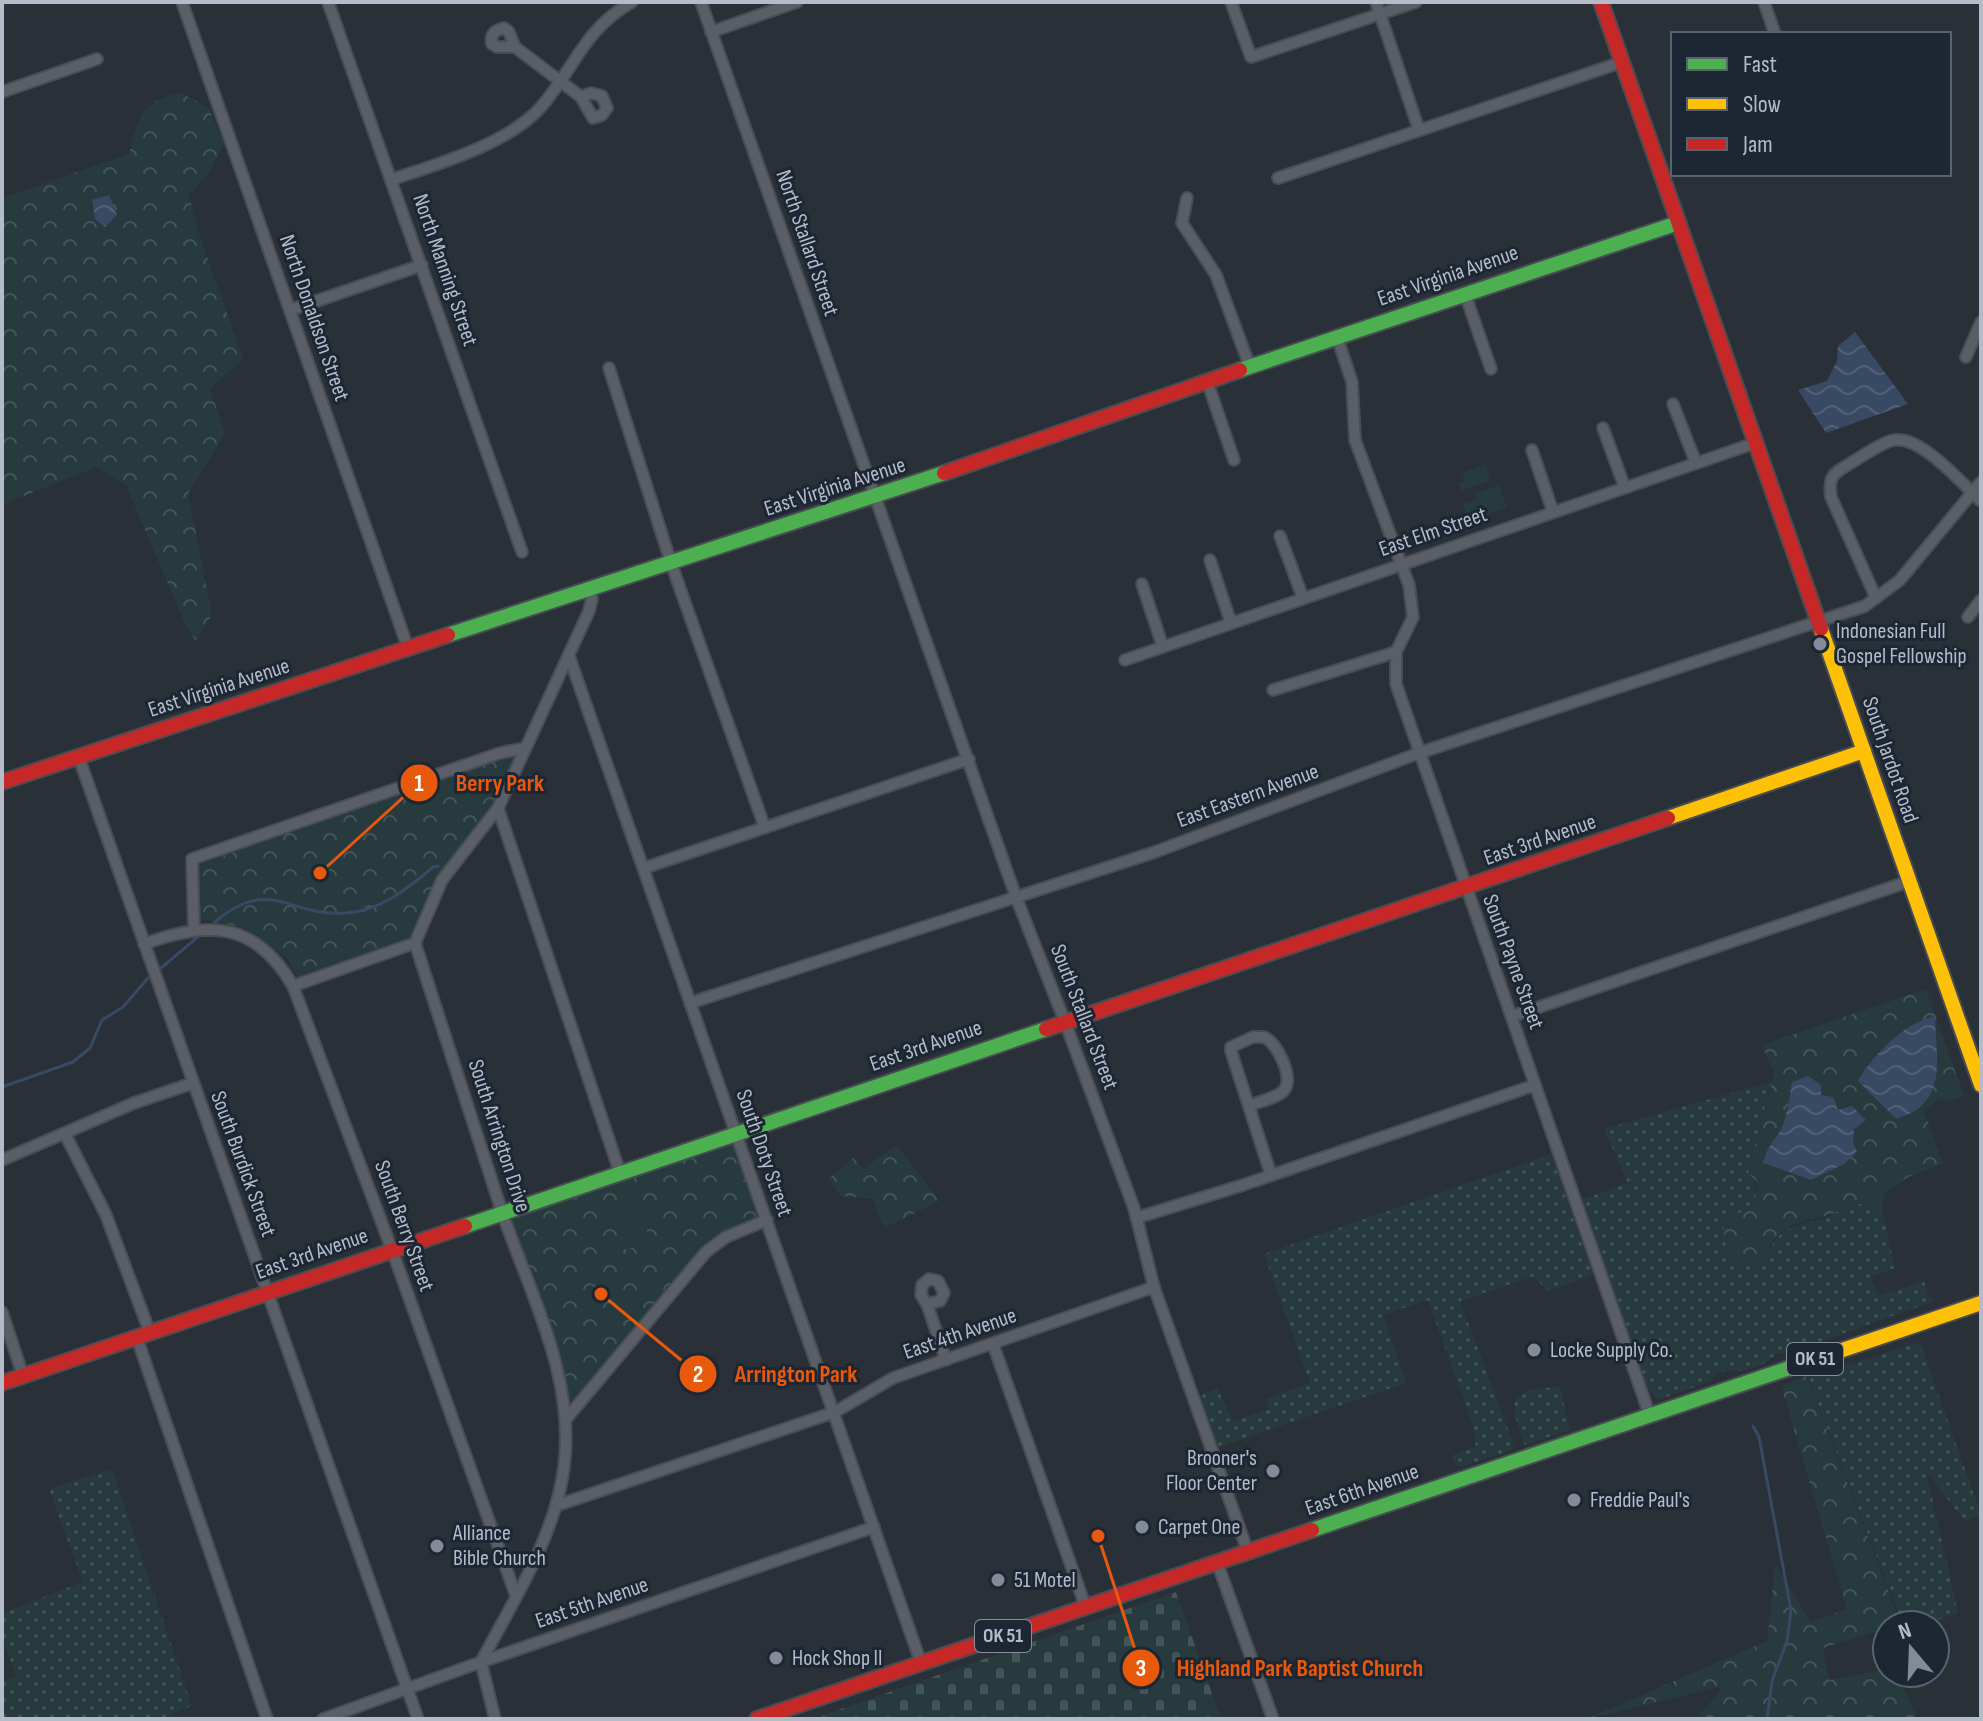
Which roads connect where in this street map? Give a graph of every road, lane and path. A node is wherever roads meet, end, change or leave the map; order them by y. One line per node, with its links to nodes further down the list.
1 (182, 2): 27 (street, North Donaldson Street)
2 (328, 2): 22 (street, North Manning Street)
3 (632, 2): 17 (street)
4 (701, 2): 12 (street, North Stallard Street)
5 (797, 2): 12 (street)
6 (1231, 2): 11 (street)
7 (1376, 2): 11 (street)
8 (1416, 2): 11 (street)
9 (1601, 2): 16 (street, South Jardot Road)
10 (1764, 2): 13 (street)
11 (1380, 14): 20 (street)
12 (711, 32): 45 (street, North Stallard Street)
13 (1774, 32)
14 (515, 47): 17 (street)
15 (97, 59): 18 (street)
16 (1622, 62): 20 (street); 24 (street, South Jardot Road)
17 (560, 81): 19 (street); 22 (street)
18 (2, 92)
19 (581, 97)
20 (1419, 130): 21 (street)
21 (1278, 178)
22 (393, 179): 25 (street, North Manning Street)
23 (1187, 198): 32 (street)
24 (1678, 223): 26 (street, East Virginia Avenue); 38 (street, South Jardot Road)
25 (422, 265): 27 (street); 49 (street, North Manning Street)
26 (1465, 294): 29 (street, East Virginia Avenue); 34 (street)
27 (290, 310): 62 (street, North Donaldson Street)
28 (1981, 322): 30 (street)
29 (1337, 337): 32 (street, East Virginia Avenue); 52 (street, South Payne Street)
30 (1978, 341): 31 (street)
31 (1966, 357)
32 (1250, 367): 35 (street, East Virginia Avenue)
33 (609, 368): 51 (street)
34 (1491, 369)
35 (1207, 381): 40 (street); 45 (street, East Virginia Avenue)
36 (1673, 404): 41 (street)
37 (1603, 428): 43 (street)
38 (1755, 443): 41 (street, East Elm Street); 59 (street, South Jardot Road)
39 (1532, 450): 47 (street)
40 (1234, 460)
41 (1696, 463): 43 (street, East Elm Street)
42 (1981, 482): 44 (street, East Eastern Avenue)
43 (1625, 488): 47 (street, East Elm Street)
44 (1972, 493): 46 (street); 56 (street, East Eastern Avenue); 56 (street)
45 (876, 497): 51 (street, East Virginia Avenue); 71 (street, South Stallard Street)
46 (1981, 501)
47 (1553, 512): 52 (street, East Elm Street)
48 (1280, 536): 55 (street)
49 (522, 552)
50 (1210, 560): 60 (street)
51 (671, 563): 54 (street, East Virginia Avenue); 74 (street)
52 (1400, 564): 55 (street, East Elm Street); 63 (street, South Payne Street)
53 (1142, 584): 61 (street)
54 (589, 588): 62 (street, East Virginia Avenue); 64 (street)
55 (1303, 598): 60 (street, East Elm Street)
56 (1876, 598): 59 (street, East Eastern Avenue)
57 (1981, 600): 58 (street)
58 (1968, 617)
59 (1818, 621): 68 (street, South Jardot Road); 69 (street, East Eastern Avenue)
60 (1231, 623): 61 (street, East Elm Street)
61 (1163, 647): 65 (street, East Elm Street)
62 (408, 648): 70 (street, East Virginia Avenue)
63 (1396, 652): 66 (street); 69 (street, South Payne Street)
64 (569, 656): 67 (street); 75 (street, South Doty Street)
65 (1125, 660)
66 (1273, 690)
67 (525, 748): 73 (street); 79 (street)
68 (1864, 751): 76 (street, South Jardot Road); 77 (street, East 3rd Avenue)
69 (1419, 753): 77 (street, South Payne Street); 78 (street, East Eastern Avenue)
70 (79, 758): 72 (street, East Virginia Avenue); 81 (street, South Burdick Street)
71 (969, 759): 74 (street); 78 (street, South Stallard Street)
72 (2, 782)
73 (498, 808): 80 (street); 93 (street)
74 (765, 828): 75 (street)
75 (644, 868): 83 (street, South Doty Street)
76 (1910, 881): 84 (street); 88 (street, South Jardot Road)
77 (1465, 888): 84 (street, South Payne Street); 85 (street, East 3rd Avenue)
78 (1016, 897): 83 (street, East Eastern Avenue); 85 (street, South Stallard Street)
79 (194, 929): 81 (street, South Berry Street); 82 (street, South Berry Street)
80 (415, 943): 82 (street); 95 (street, South Arrington Drive)
81 (144, 944): 86 (street, South Burdick Street)
82 (293, 986): 98 (street, South Berry Street)
83 (690, 1003): 91 (street, South Doty Street)
84 (1513, 1016): 87 (street, South Payne Street)
85 (1065, 1022): 91 (street, East 3rd Avenue); 96 (street, South Stallard Street)
86 (193, 1083): 90 (street); 100 (street, South Burdick Street)
87 (1535, 1085): 94 (street); 110 (street, South Payne Street)
88 (1981, 1085)
89 (1249, 1106): 89 (street); 94 (street)
90 (65, 1134): 92 (street); 104 (street)
91 (736, 1134): 93 (street, East 3rd Avenue); 97 (street, South Doty Street)
92 (2, 1160)
93 (620, 1173): 95 (street, East 3rd Avenue)
94 (1271, 1175): 96 (street)
95 (503, 1213): 98 (street, East 3rd Avenue); 111 (street, South Arrington Drive)
96 (1136, 1218): 99 (street, South Stallard Street)
97 (767, 1220): 109 (street, South Doty Street); 111 (street)
98 (392, 1250): 100 (street, East 3rd Avenue); 116 (street, South Berry Street)
99 (1154, 1287): 105 (street, East 4th Avenue); 114 (street, South Stallard Street)
100 (268, 1293): 104 (street, East 3rd Avenue); 120 (street, South Burdick Street)
101 (1981, 1303): 110 (street, East 6th Avenue / OK 51)
102 (927, 1304): 106 (street)
103 (2, 1312): 107 (street)
104 (143, 1336): 107 (street, East 3rd Avenue); 121 (street)
105 (993, 1344): 106 (street, East 4th Avenue); 117 (street)
106 (946, 1360): 109 (street, East 4th Avenue)
107 (23, 1376): 108 (street, East 3rd Avenue)
108 (2, 1383)
109 (835, 1412): 112 (street, East 4th Avenue); 113 (street, South Doty Street)
110 (1650, 1416): 114 (street, East 6th Avenue / OK 51)
111 (566, 1419): 112 (street, South Arrington Drive)
112 (558, 1505): 116 (street, South Arrington Drive)
113 (874, 1527): 118 (street, East 5th Avenue); 119 (street, South Doty Street)
114 (1248, 1552): 115 (street, East 6th Avenue / OK 51)
115 (1217, 1562): 117 (street, East 6th Avenue / OK 51); 126 (street)
116 (516, 1596): 118 (street, South Arrington Drive)
117 (1086, 1608): 119 (street, East 6th Avenue / OK 51)
118 (481, 1662): 120 (street, East 5th Avenue); 124 (street)
119 (921, 1663): 125 (street, East 6th Avenue / OK 51)
120 (407, 1690): 122 (street, East 5th Avenue); 123 (street, South Burdick Street)
121 (267, 1719)
122 (323, 1719)
123 (418, 1719)
124 (495, 1719)
125 (757, 1719)
126 (1273, 1719)

